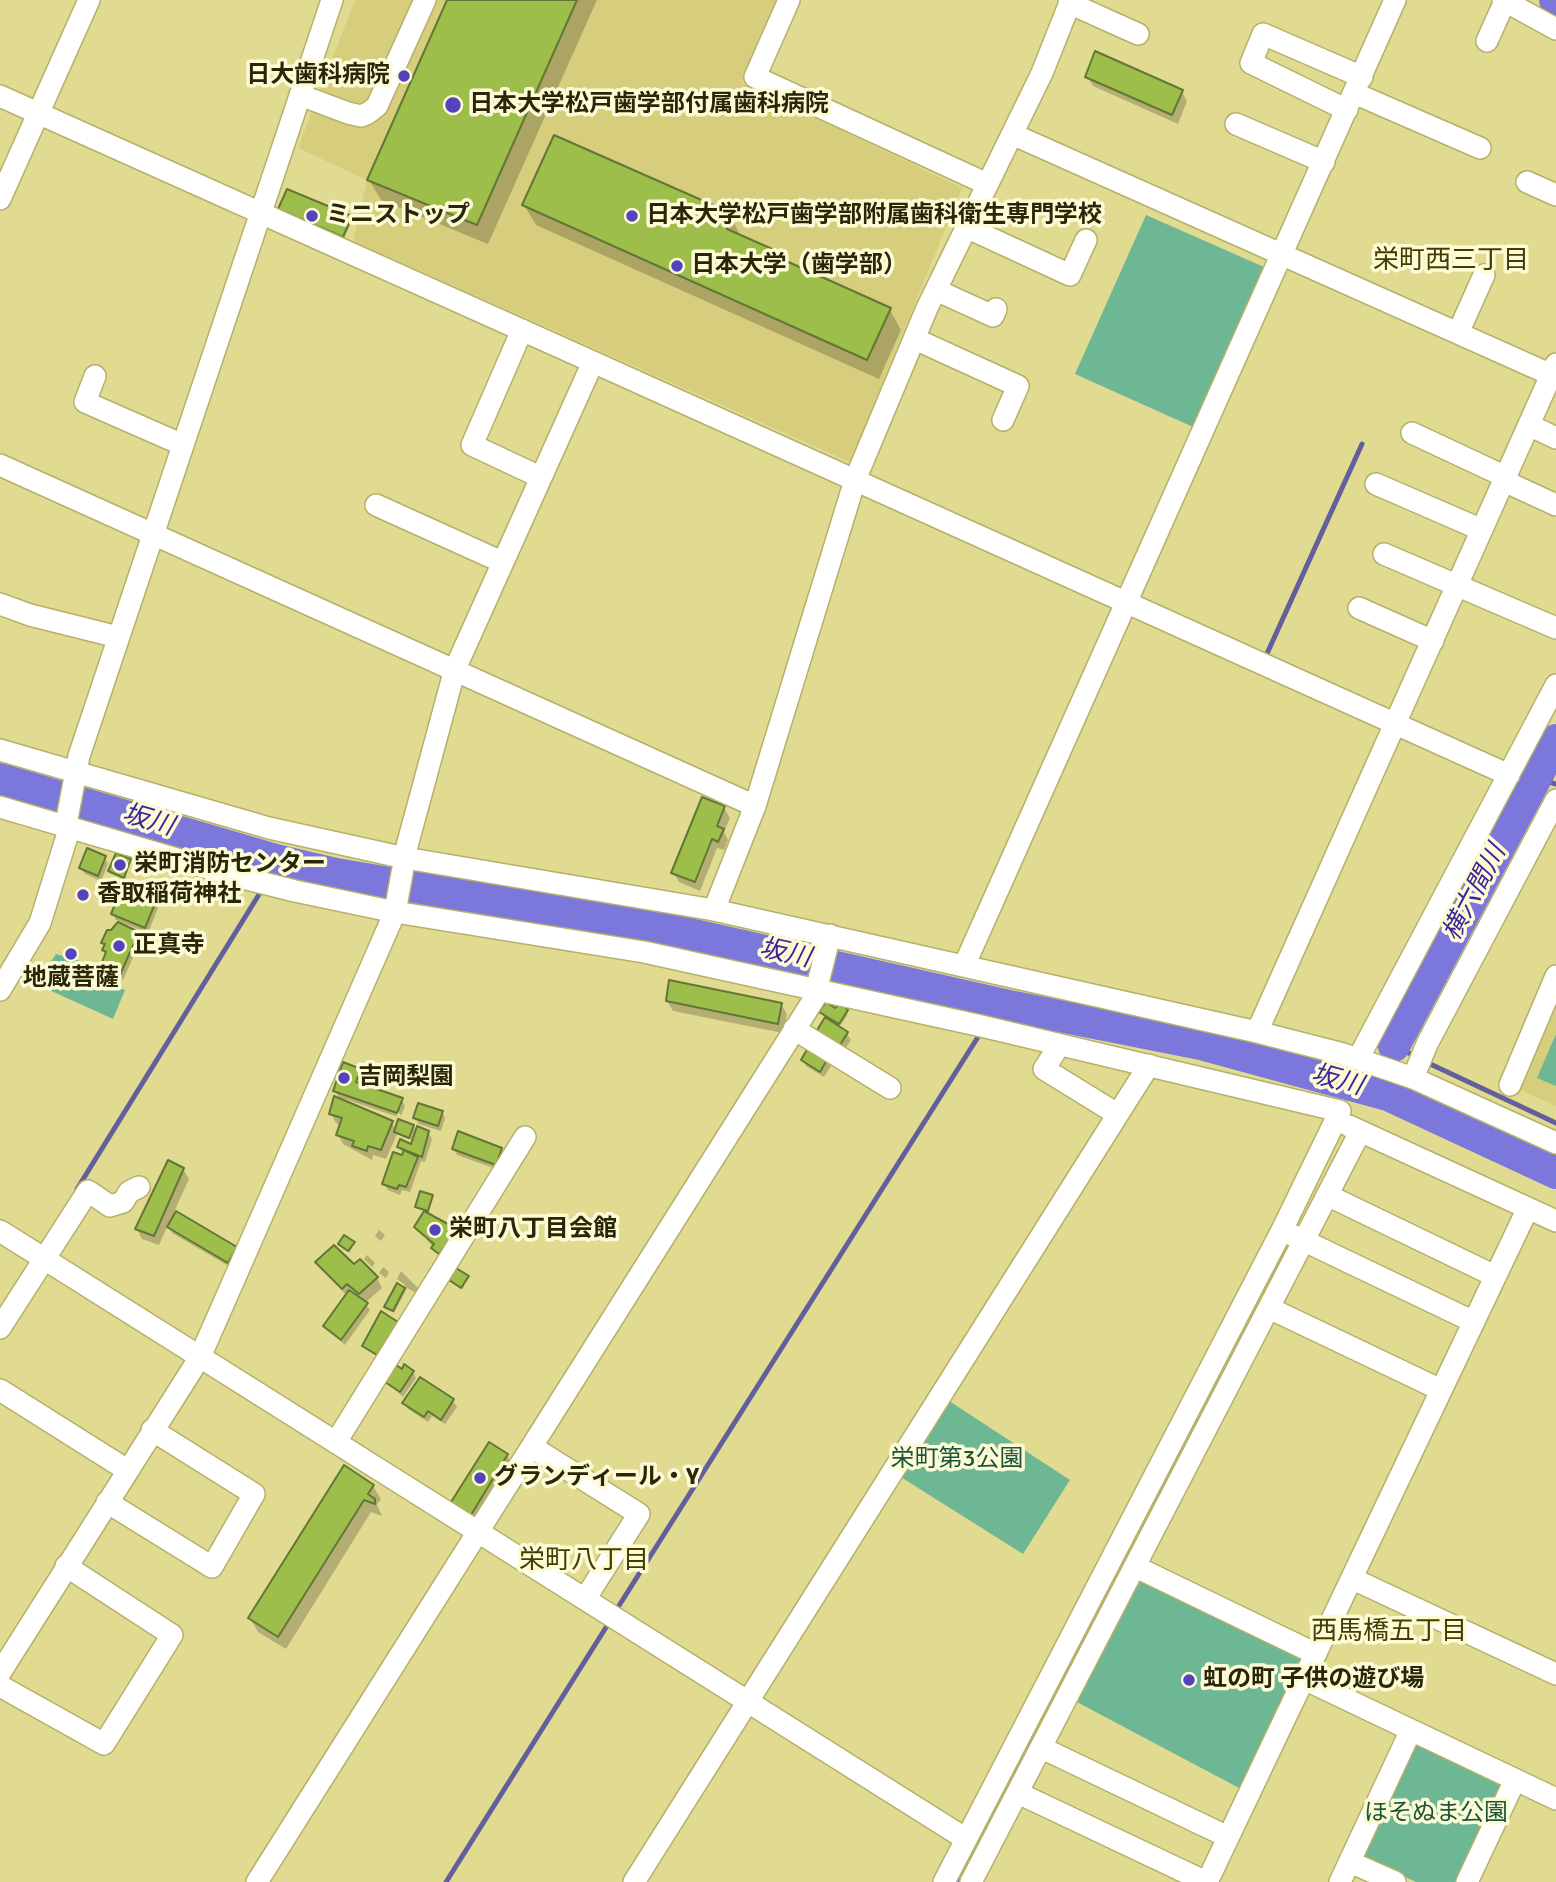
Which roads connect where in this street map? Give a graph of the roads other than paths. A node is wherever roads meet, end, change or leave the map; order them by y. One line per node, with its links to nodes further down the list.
1 (89, 0): 14 (street)
2 (332, 0): 12 (street)
3 (425, 0): 12 (street)
4 (789, 0): 20 (street)
5 (1395, 0): 11 (street)
6 (1504, 0): 8 (street); 10 (street)
7 (1070, 2): 9 (street); 16 (street)
8 (1556, 29)
9 (1138, 34)
10 (1487, 41)
11 (1354, 93): 17 (street); 18 (street)
12 (300, 95): 23 (street)
13 (0, 96): 14 (street)
14 (38, 114): 22 (street); 23 (street)
15 (1236, 124): 18 (street)
16 (1012, 134): 20 (street); 26 (street)
17 (1480, 148)
18 (1324, 162): 26 (street)
19 (1527, 182): 21 (street)
20 (987, 184): 24 (street)
21 (1556, 195)
22 (0, 199)
23 (261, 213): 30 (street); 40 (street)
24 (967, 227): 25 (street); 28 (street)
25 (1086, 240)
26 (1282, 255): 31 (street); 54 (street)
27 (1484, 275): 31 (street)
28 (936, 290): 29 (street); 32 (street)
29 (996, 309)
30 (522, 330): 33 (street); 42 (street)
31 (1458, 334): 34 (street)
32 (915, 339): 36 (street); 44 (street)
33 (593, 362): 42 (street); 44 (street)
34 (1554, 372): 37 (street)
35 (95, 376): 40 (street)
36 (1003, 420)
37 (1529, 425): 39 (street); 43 (street)
38 (1412, 433): 43 (street)
39 (1556, 438)
40 (183, 445): 49 (street)
41 (0, 465): 49 (street)
42 (540, 477): 51 (street)
43 (1505, 479): 47 (street); 48 (street)
44 (855, 480): 54 (street); 66 (street)
45 (1376, 484): 48 (street)
46 (376, 505): 51 (street)
47 (1556, 505)
48 (1482, 530): 52 (street)
49 (152, 534): 57 (street); 59 (street)
50 (1384, 554): 52 (street)
51 (502, 562): 59 (street)
52 (1458, 584): 56 (street); 58 (street)
53 (0, 604): 57 (street)
54 (1125, 604): 61 (street); 73 (street)
55 (1359, 608): 58 (street)
56 (1556, 628)
57 (118, 636): 63 (street)
58 (1433, 641): 61 (street)
59 (454, 669): 66 (street); 69 (street)
60 (1556, 685): 64 (street)
61 (1395, 724): 64 (street); 78 (street)
62 (0, 750): 63 (street)
63 (76, 774): 68 (street); 69 (street)
64 (1509, 775): 80 (street)
65 (1556, 800): 82 (street)
66 (755, 806): 71 (street)
67 (0, 807): 68 (street)
68 (68, 822): 70 (street); 76 (street)
69 (405, 861): 70 (street); 71 (street)
70 (396, 908): 75 (street); 101 (street)
71 (714, 910): 72 (street)
72 (829, 939): 73 (street); 75 (street)
73 (964, 966): 78 (street)
74 (1556, 976): 83 (street)
75 (818, 986): 77 (street); 81 (street)
76 (0, 990)
77 (794, 1029): 84 (street); 106 (street)
78 (1257, 1032): 80 (street)
79 (1055, 1052): 85 (street)
80 (1362, 1061): 82 (street)
81 (1149, 1065): 85 (street); 86 (street)
82 (1405, 1076): 88 (street)
83 (1510, 1085)
84 (890, 1088)
85 (1117, 1114): 119 (street)
86 (1347, 1125): 90 (street); 91 (street); 93 (street)
87 (525, 1137): 105 (street)
88 (1556, 1143)
89 (139, 1187): 96 (street)
90 (1327, 1195): 95 (street); 97 (street)
91 (1528, 1208): 92 (street); 97 (street)
92 (1556, 1221)
93 (1282, 1230): 95 (street); 126 (street)
94 (0, 1231): 96 (street)
95 (1304, 1241): 98 (street); 99 (street)
96 (44, 1259): 100 (street); 101 (street)
97 (1495, 1276): 99 (street)
98 (1269, 1308): 103 (street); 111 (street)
99 (1474, 1322): 103 (street)
100 (0, 1328)
101 (200, 1357): 104 (street); 105 (street)
102 (0, 1390): 107 (street)
103 (1441, 1390): 112 (street)
104 (152, 1430): 107 (street); 108 (street)
105 (336, 1442): 109 (street)
106 (533, 1447): 109 (street); 113 (street)
107 (127, 1470): 108 (street)
108 (107, 1502): 110 (street)
109 (478, 1532): 113 (street); 128 (street)
110 (66, 1566): 116 (street); 118 (street)
111 (1136, 1567): 114 (street); 121 (street)
112 (1353, 1579): 114 (street); 115 (street)
113 (585, 1599): 119 (street)
114 (1316, 1654): 117 (street)
115 (1555, 1670)
116 (0, 1673)
117 (1304, 1679): 120 (street); 125 (street)
118 (0, 1686)
119 (749, 1701): 126 (street); 129 (street)
120 (1411, 1730): 122 (street); 127 (street)
121 (1042, 1748): 123 (street); 125 (street)
122 (1515, 1780): 124 (street); 135 (street)
123 (1018, 1793): 131 (street); 132 (street)
124 (1556, 1799)
125 (1228, 1837): 132 (street)
126 (966, 1839): 130 (street)
127 (1350, 1862): 133 (street); 134 (street)
128 (257, 1882)
129 (634, 1882)
130 (944, 1882)
131 (971, 1882)
132 (1207, 1882)
133 (1340, 1882)
134 (1395, 1882)
135 (1467, 1882)

